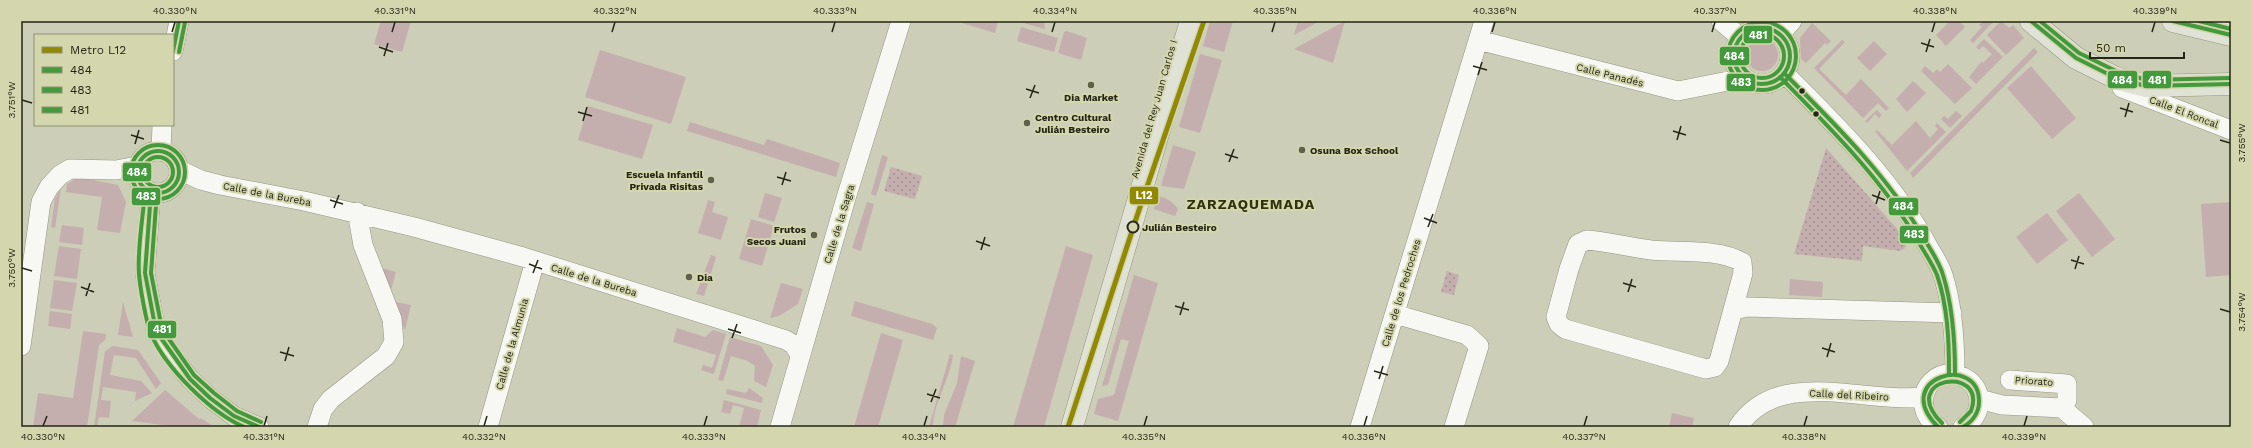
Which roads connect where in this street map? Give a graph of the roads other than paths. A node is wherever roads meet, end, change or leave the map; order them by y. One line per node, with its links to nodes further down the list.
1 (179, 21): 13 (street)
2 (901, 21): 30 (street, Calle de la Sagra)
3 (1180, 21): 40 (main road, Avenida del Rey Juan Carlos I)
4 (1191, 21): 41 (main road, Avenida del Rey Juan Carlos I)
5 (1484, 21): 12 (street, Calle de los Pedroches)
6 (1721, 21): 11 (street)
7 (2032, 21): 14 (main road)
8 (2173, 21): 10 (main road)
9 (1786, 27): 11 (street); 15 (street)
10 (2231, 35)
11 (1741, 38): 16 (street)
12 (1478, 40): 16 (street, Calle Panadés); 28 (street, Calle de los Pedroches)
13 (174, 46)
14 (2076, 58): 17 (main road); 19 (street, Calle El Roncal)
15 (1784, 73): 16 (street); 27 (street)
16 (1742, 75)
17 (2231, 84)
18 (162, 126): 20 (street)
19 (2231, 130)
20 (161, 151): 21 (street); 22 (street)
21 (137, 166): 23 (street); 29 (street)
22 (179, 170): 23 (street); 24 (street, Calle de la Bureba)
23 (150, 192): 36 (street)
24 (357, 212): 25 (street, Calle de la Bureba); 37 (street)
25 (535, 261): 30 (street, Calle de la Bureba); 38 (street, Calle de la Almunia)
26 (1733, 310): 26 (street); 27 (street)
27 (1952, 313): 31 (street)
28 (1395, 314): 42 (street, Calle de los Pedroches); 43 (street)
29 (21, 346)
30 (800, 355): 39 (street, Calle de la Sagra)
31 (1955, 374): 33 (street); 34 (street)
32 (2010, 380): 35 (street, Priorato)
33 (1923, 396): 44 (street, Calle del Ribeiro); 45 (street)
34 (1979, 399): 46 (street); 47 (street)
35 (2067, 400)
36 (259, 427)
37 (317, 427)
38 (488, 427)
39 (780, 427)
40 (1062, 427)
41 (1072, 427)
42 (1360, 427)
43 (1454, 427)
44 (1738, 427)
45 (1938, 427)
46 (1963, 427)
47 (2084, 427)

